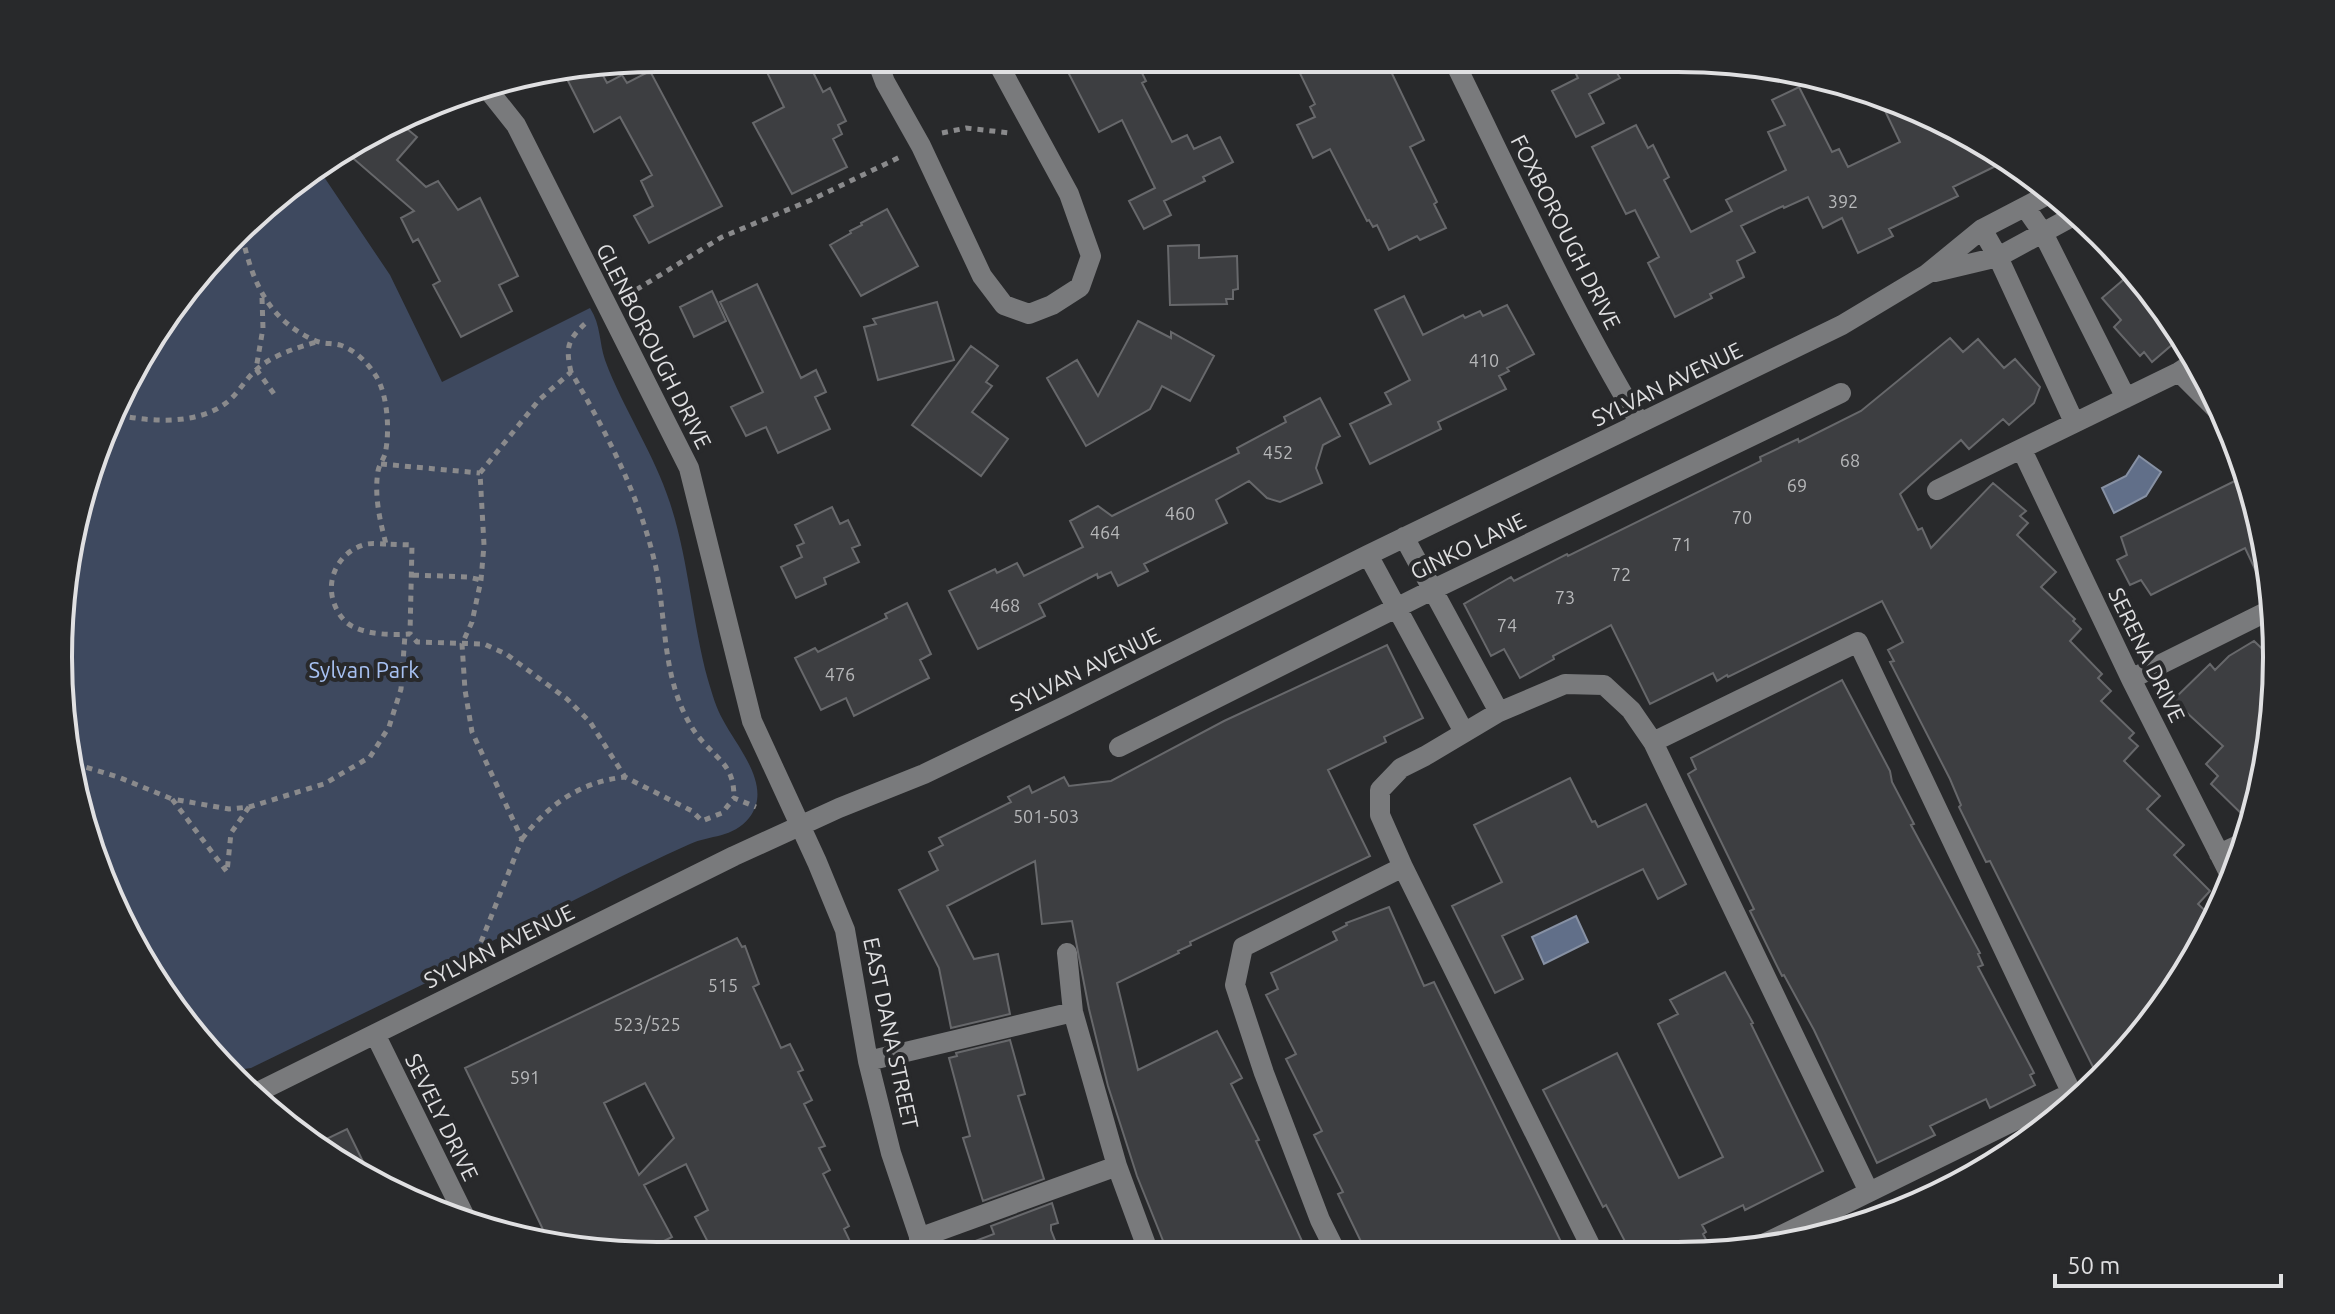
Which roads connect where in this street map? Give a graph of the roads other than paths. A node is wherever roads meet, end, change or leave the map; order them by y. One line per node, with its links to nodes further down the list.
1 (881, 72): 2 (street)
2 (1003, 72)
3 (1459, 72): 16 (street, FOXBOROUGH DRIVE)
4 (493, 96): 29 (street, GLENBOROUGH DRIVE)
5 (2041, 198): 6 (street, SYLVAN AVENUE)
6 (2025, 207): 8 (street, SYLVAN AVENUE); 9 (street)
7 (2067, 220): 9 (street, SYLVAN AVENUE)
8 (1982, 229): 10 (street); 11 (street, SYLVAN AVENUE)
9 (2043, 233): 10 (street, SYLVAN AVENUE); 14 (street)
10 (1998, 257): 11 (street, SYLVAN AVENUE); 15 (street)
11 (1927, 274): 16 (street, SYLVAN AVENUE)
12 (2186, 368): 14 (street)
13 (1841, 393): 21 (street, GINKO LANE)
14 (2126, 398): 15 (street)
15 (2074, 422): 17 (street)
16 (1640, 423): 19 (street, SYLVAN AVENUE)
17 (2022, 450): 18 (street); 24 (street, SERENA DRIVE)
18 (1937, 490)
19 (1404, 537): 20 (street, SYLVAN AVENUE); 21 (street)
20 (1368, 555): 22 (street); 29 (street, SYLVAN AVENUE)
21 (1432, 590): 22 (street, GINKO LANE); 25 (street)
22 (1397, 607): 26 (street); 28 (street, GINKO LANE)
23 (2261, 614): 24 (street)
24 (2131, 679): 31 (street, SERENA DRIVE)
25 (1499, 712): 26 (street); 27 (street)
26 (1464, 732): 33 (street)
27 (1653, 742): 39 (street); 42 (street)
28 (1119, 747)
29 (800, 826): 36 (street, SYLVAN AVENUE); 37 (street, EAST DANA STREET)
30 (2231, 849): 31 (street)
31 (2219, 854): 32 (street, SERENA DRIVE)
32 (2224, 864)
33 (1403, 867): 48 (street); 49 (street)
34 (1067, 953): 35 (street)
35 (1073, 1012): 37 (street); 41 (street)
36 (375, 1034): 38 (street, SYLVAN AVENUE); 43 (street, SEVELY DRIVE)
37 (868, 1061): 45 (street, EAST DANA STREET)
38 (263, 1090)
39 (2071, 1091)
40 (2050, 1108): 42 (street)
41 (1117, 1166): 46 (street); 47 (street)
42 (1869, 1192): 44 (street)
43 (460, 1208)
44 (1789, 1232)
45 (921, 1242)
46 (932, 1242)
47 (1145, 1242)
48 (1331, 1242)
49 (1589, 1242)

